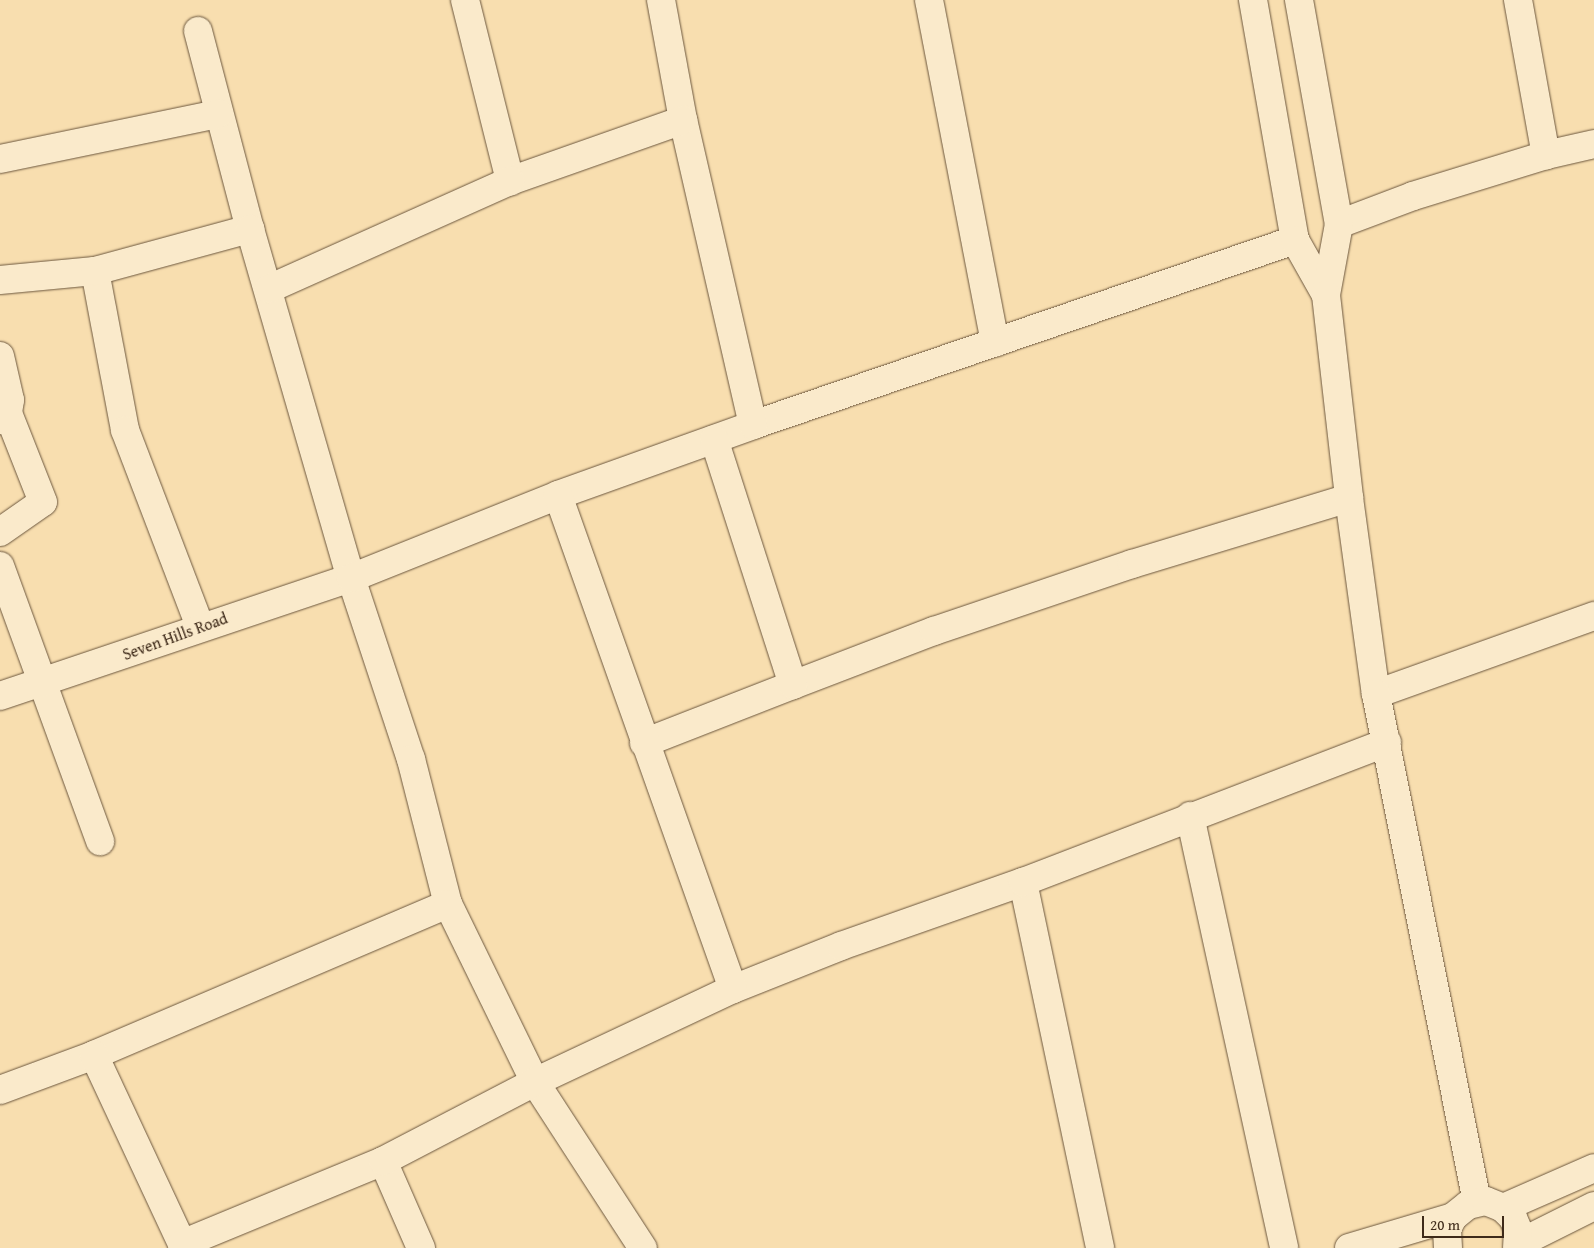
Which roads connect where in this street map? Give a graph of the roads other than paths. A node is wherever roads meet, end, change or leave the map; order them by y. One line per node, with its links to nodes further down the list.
1 (465, 0): 13 (street)
2 (661, 0): 9 (street)
3 (929, 0): 21 (street)
4 (1254, 0): 16 (street)
5 (1299, 0): 14 (street)
6 (1518, 0): 11 (street)
7 (198, 31): 8 (street)
8 (218, 114): 12 (street); 15 (street)
9 (683, 120): 13 (street); 24 (street)
10 (1594, 144): 11 (street)
11 (1546, 155): 14 (street)
12 (0, 159)
13 (510, 181): 19 (street)
14 (1339, 224): 20 (street)
15 (250, 229): 17 (street); 19 (street)
16 (1295, 240): 20 (street); 21 (street, Seven Hills Road)
17 (95, 271): 18 (street); 32 (street)
18 (0, 280)
19 (270, 288): 30 (street)
20 (1326, 295): 27 (street)
21 (995, 343): 24 (street, Seven Hills Road)
22 (0, 356): 23 (street)
23 (4, 416): 28 (street)
24 (753, 425): 25 (street, Seven Hills Road)
25 (714, 439): 26 (street, Seven Hills Road); 34 (street)
26 (558, 495): 30 (street, Seven Hills Road); 38 (street)
27 (1349, 498): 34 (street); 35 (street)
28 (0, 532)
29 (0, 566): 33 (street)
30 (351, 578): 32 (street, Seven Hills Road); 42 (street)
31 (1594, 616): 35 (street)
32 (200, 626): 33 (street, Seven Hills Road)
33 (41, 682): 36 (street, Seven Hills Road); 40 (street)
34 (792, 685): 38 (street)
35 (1376, 694): 37 (street)
36 (0, 696)
37 (1387, 742): 39 (street); 49 (street)
38 (644, 743): 43 (street)
39 (1190, 816): 41 (street); 58 (street)
40 (100, 841)
41 (1022, 882): 43 (street); 57 (street)
42 (448, 904): 44 (street); 45 (street)
43 (733, 989): 45 (street)
44 (94, 1056): 46 (street); 53 (street)
45 (534, 1082): 47 (street); 56 (street)
46 (0, 1090)
47 (383, 1161): 53 (street); 55 (street)
48 (1594, 1168): 51 (street)
49 (1477, 1202): 51 (street); 52 (street)
50 (1594, 1206): 54 (street)
51 (1503, 1208): 54 (street)
52 (1453, 1217): 59 (street); 60 (street)
53 (183, 1246)
54 (1518, 1246)
55 (421, 1248)
56 (643, 1248)
57 (1100, 1248)
58 (1284, 1248)
59 (1349, 1248)
60 (1448, 1248)

